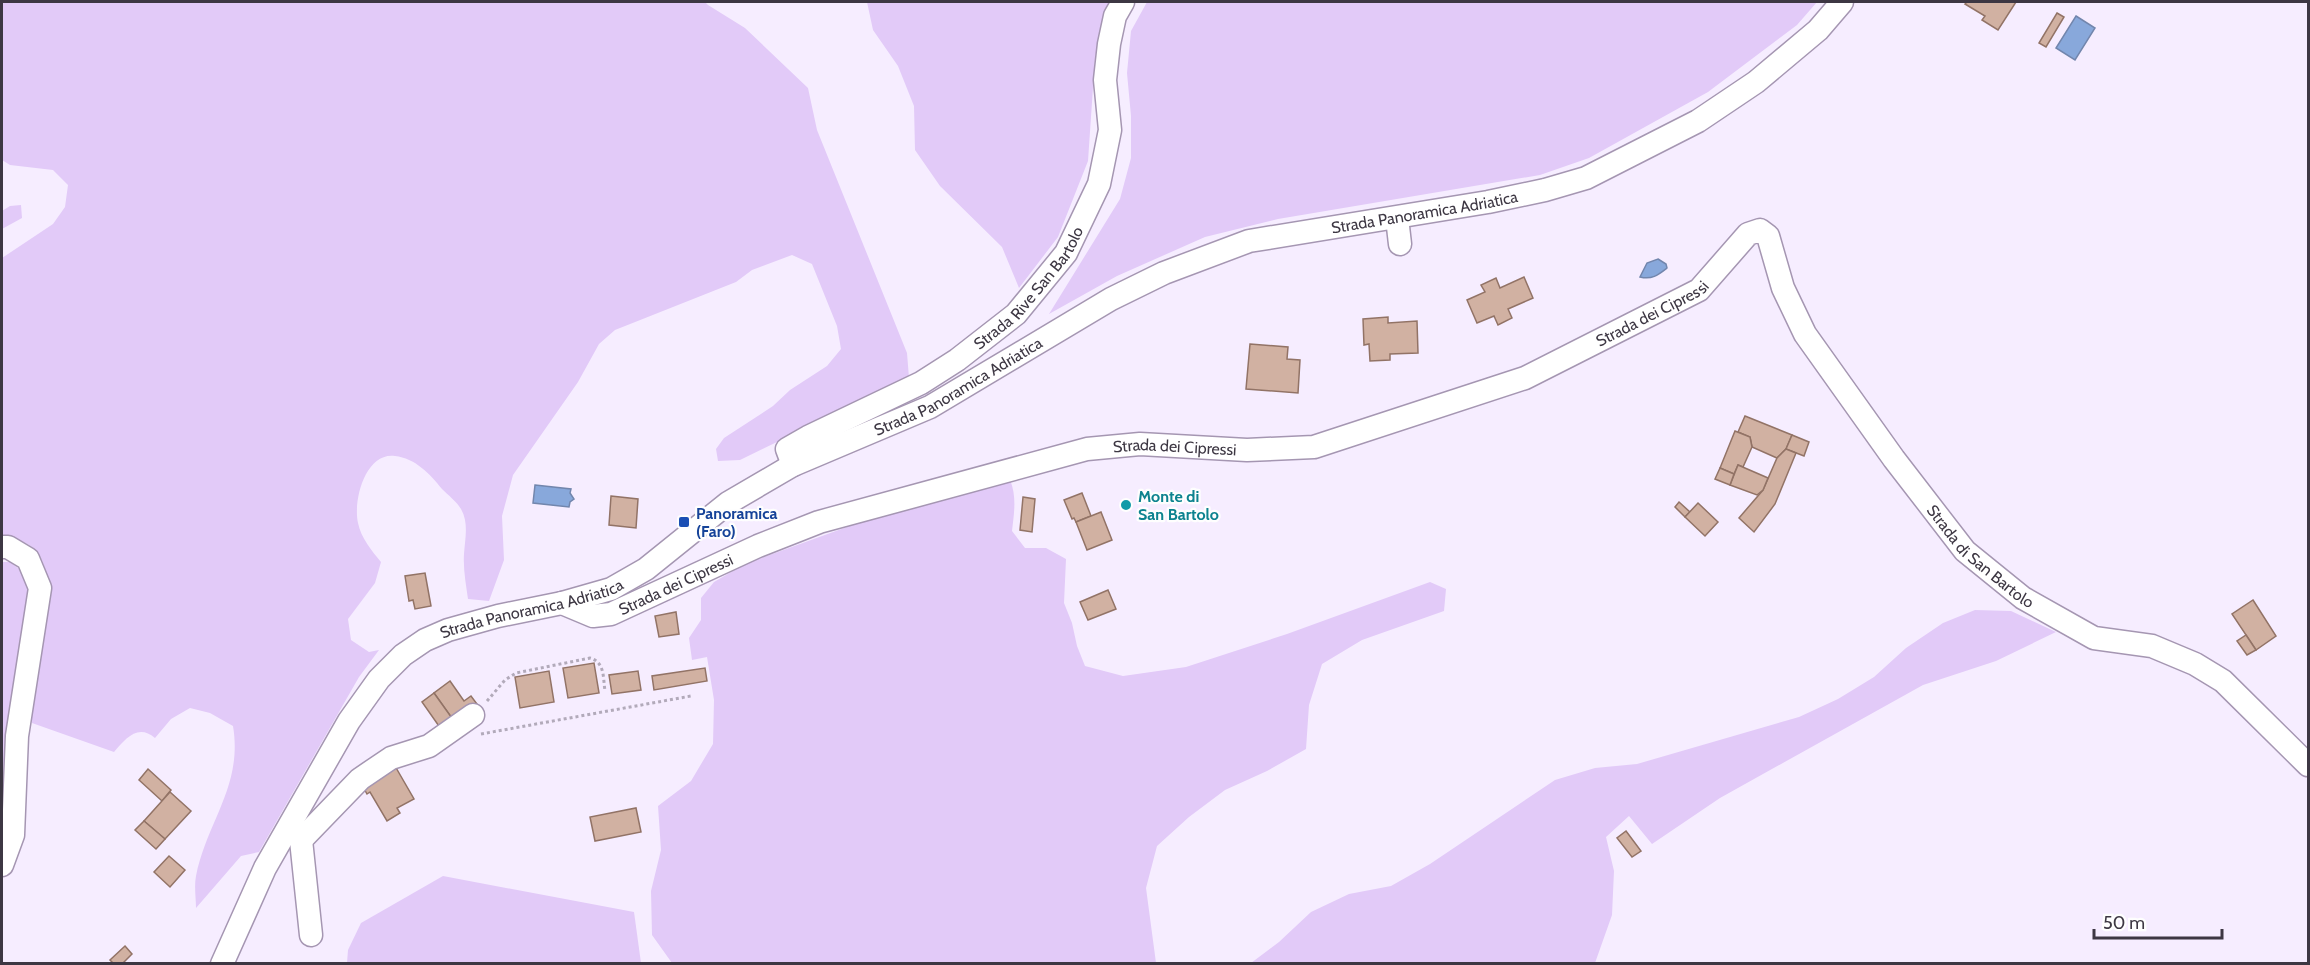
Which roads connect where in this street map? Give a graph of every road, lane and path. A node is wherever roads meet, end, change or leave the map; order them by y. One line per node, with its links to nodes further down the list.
1 (1123, 2): 6 (street, Strada Rive San Bartolo)
2 (1842, 2): 3 (street, Strada Panoramica Adriatica)
3 (1397, 218): 5 (street); 6 (street, Strada Panoramica Adriatica)
4 (1760, 230): 8 (street, Strada dei Cipressi); 12 (street, Strada di San Bartolo)
5 (1400, 244)
6 (794, 465): 8 (street, Strada Panoramica Adriatica)
7 (2, 547): 14 (street)
8 (562, 603): 13 (street, Strada Panoramica Adriatica)
9 (605, 691): 11 (path)
10 (691, 696): 11 (path)
11 (472, 725): 13 (street)
12 (2308, 765)
13 (295, 831): 15 (street); 16 (street, Strada Panoramica Adriatica)
14 (2, 866)
15 (311, 935)
16 (222, 963)

